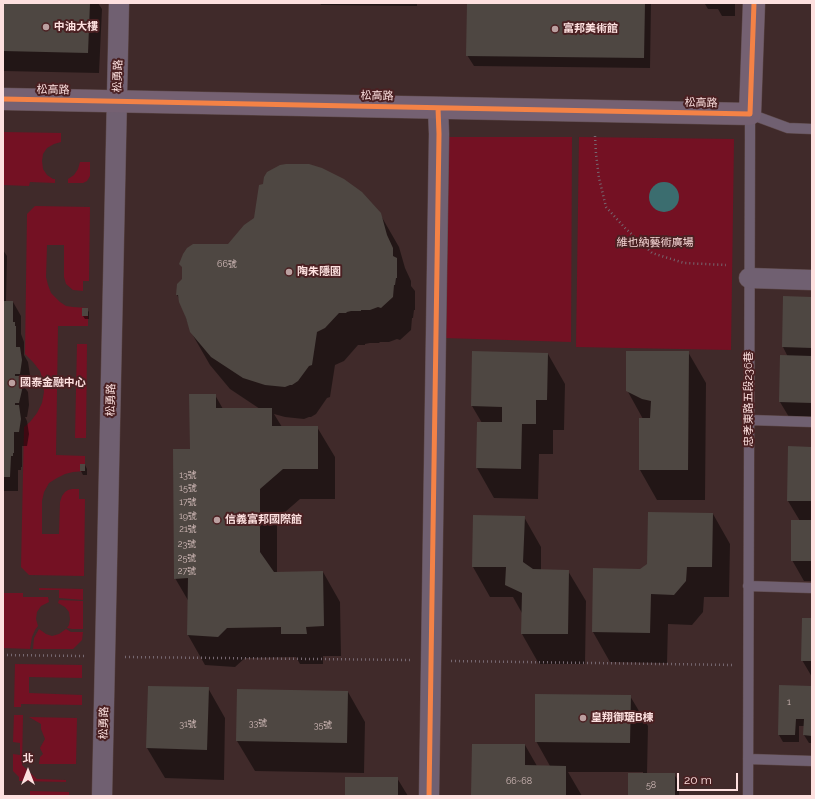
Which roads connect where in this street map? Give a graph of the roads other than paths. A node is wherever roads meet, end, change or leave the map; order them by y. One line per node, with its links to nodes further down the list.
1 (119, 3): 4 (street, 松勇路)
2 (754, 3): 6 (street, 忠孝東路五段236巷)
3 (3, 99): 4 (street, 松高路)
4 (117, 101): 5 (street, 松高路); 16 (street, 松勇路)
5 (438, 108): 6 (street, 松高路); 17 (street)
6 (750, 114): 7 (lane); 8 (lane, 忠孝東路五段236巷)
7 (812, 129)
8 (749, 278): 9 (street); 10 (lane, 忠孝東路五段236巷)
9 (812, 280)
10 (749, 420): 11 (lane); 12 (lane, 忠孝東路五段236巷)
11 (812, 422)
12 (748, 586): 13 (lane); 14 (lane, 忠孝東路五段236巷)
13 (812, 588)
14 (748, 759): 15 (lane); 18 (lane, 忠孝東路五段236巷)
15 (812, 761)
16 (102, 796)
17 (429, 796)
18 (748, 796)

